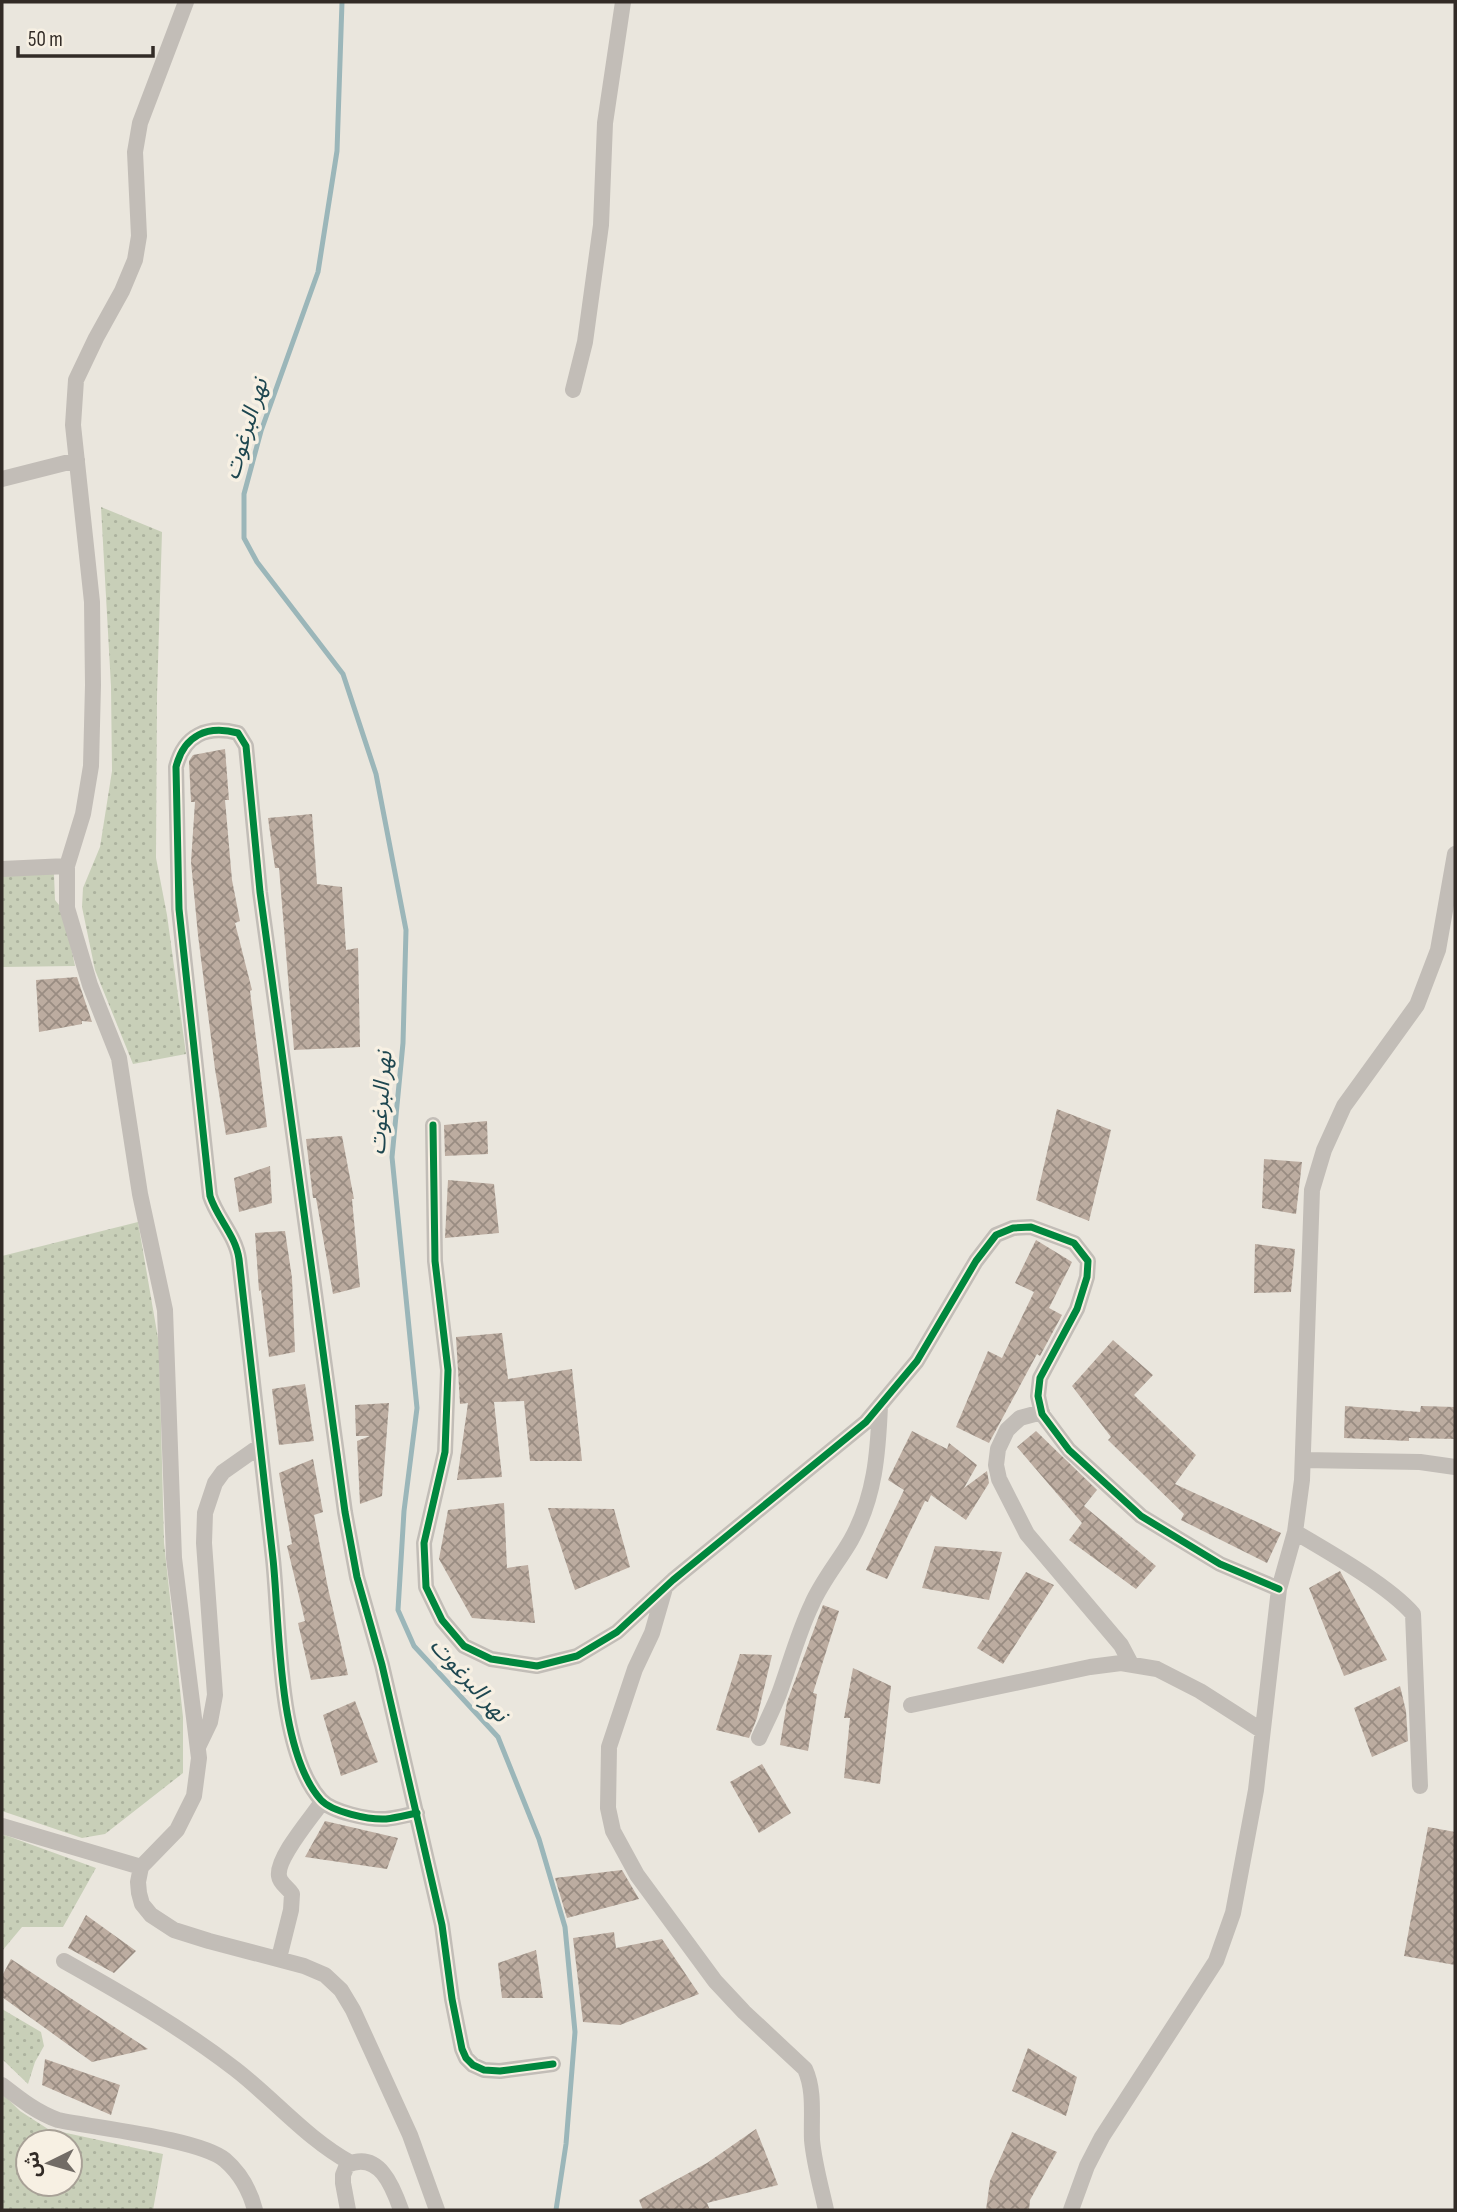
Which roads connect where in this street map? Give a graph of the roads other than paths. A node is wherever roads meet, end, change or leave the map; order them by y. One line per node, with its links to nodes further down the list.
1 (186, 2): 4 (street)
2 (623, 2): 3 (street)
3 (573, 390)
4 (77, 460): 5 (street); 7 (street)
5 (2, 479)
6 (1455, 854): 13 (street)
7 (66, 866): 8 (street); 22 (street)
8 (2, 869)
9 (433, 1125): 16 (street)
10 (880, 1406): 11 (street); 16 (street); 21 (street)
11 (1042, 1412): 17 (street); 18 (street)
12 (260, 1446): 22 (street); 24 (street); 25 (street)
13 (1303, 1460): 14 (street); 15 (street)
14 (1455, 1467)
15 (1295, 1532): 17 (street); 23 (street)
16 (665, 1587): 37 (street)
17 (1279, 1589): 20 (street)
18 (1131, 1664): 19 (street); 20 (street)
19 (911, 1705)
20 (1261, 1730): 38 (street)
21 (759, 1738)
22 (198, 1747): 27 (street)
23 (1420, 1786)
24 (322, 1802): 25 (street); 28 (street)
25 (417, 1813): 30 (street)
26 (2, 1826): 27 (street)
27 (141, 1867): 28 (street)
28 (279, 1958): 36 (street)
29 (64, 1961): 32 (street)
30 (553, 2064)
31 (2, 2085): 33 (street)
32 (351, 2163): 34 (street); 35 (street)
33 (255, 2210)
34 (348, 2210)
35 (401, 2210)
36 (437, 2210)
37 (826, 2210)
38 (1071, 2210)

